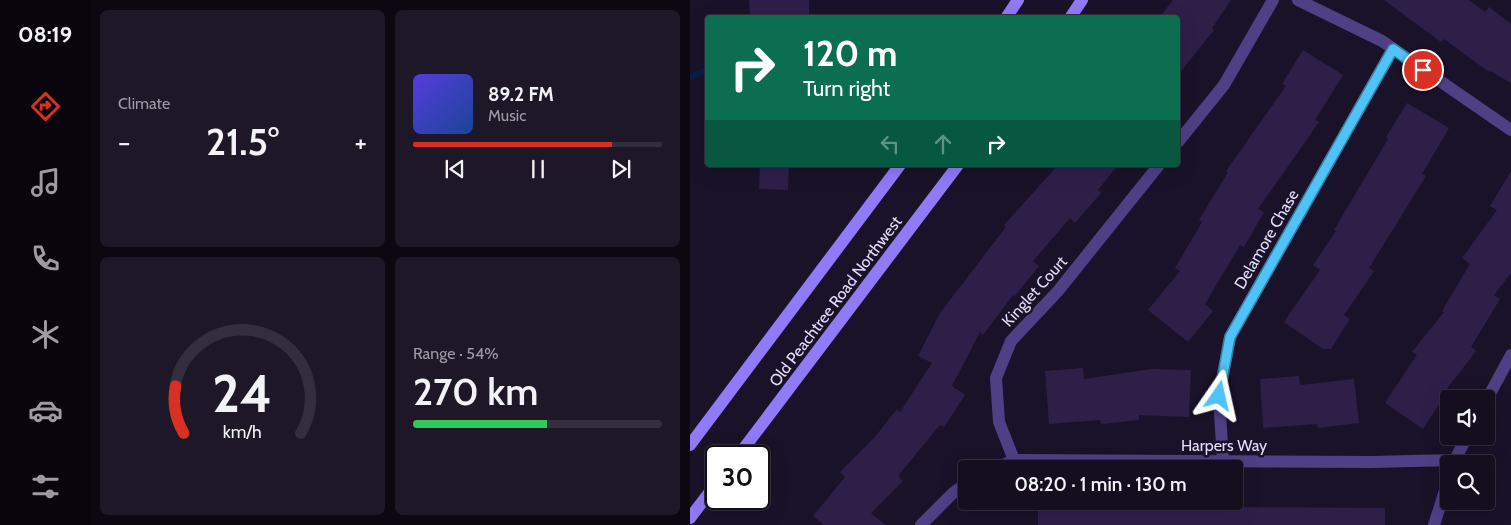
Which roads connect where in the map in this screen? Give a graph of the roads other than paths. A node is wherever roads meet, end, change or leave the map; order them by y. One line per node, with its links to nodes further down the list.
1 (1018, 0): 5 (main road)
2 (1082, 0): 6 (main road)
3 (1272, 0): 9 (street)
4 (1298, 0): 7 (street)
5 (1008, 15)
6 (1072, 15)
7 (1393, 49): 8 (street); 18 (street, Delamore Chase)
8 (1511, 130)
9 (1180, 140)
10 (899, 167): 16 (main road, Old Peachtree Road Northwest)
11 (956, 167): 15 (main road, Old Peachtree Road Northwest)
12 (1157, 167): 17 (street, Kinglet Court)
13 (1511, 355): 14 (street)
14 (1492, 390)
15 (746, 445)
16 (690, 446)
17 (1014, 460)
18 (1223, 460)
19 (1243, 461): 20 (street, Harpers Way)
20 (1440, 462)
21 (958, 489): 25 (street)
22 (705, 498): 24 (main road)
23 (1440, 506): 26 (street)
24 (690, 518)
25 (921, 525)
26 (1434, 525)

